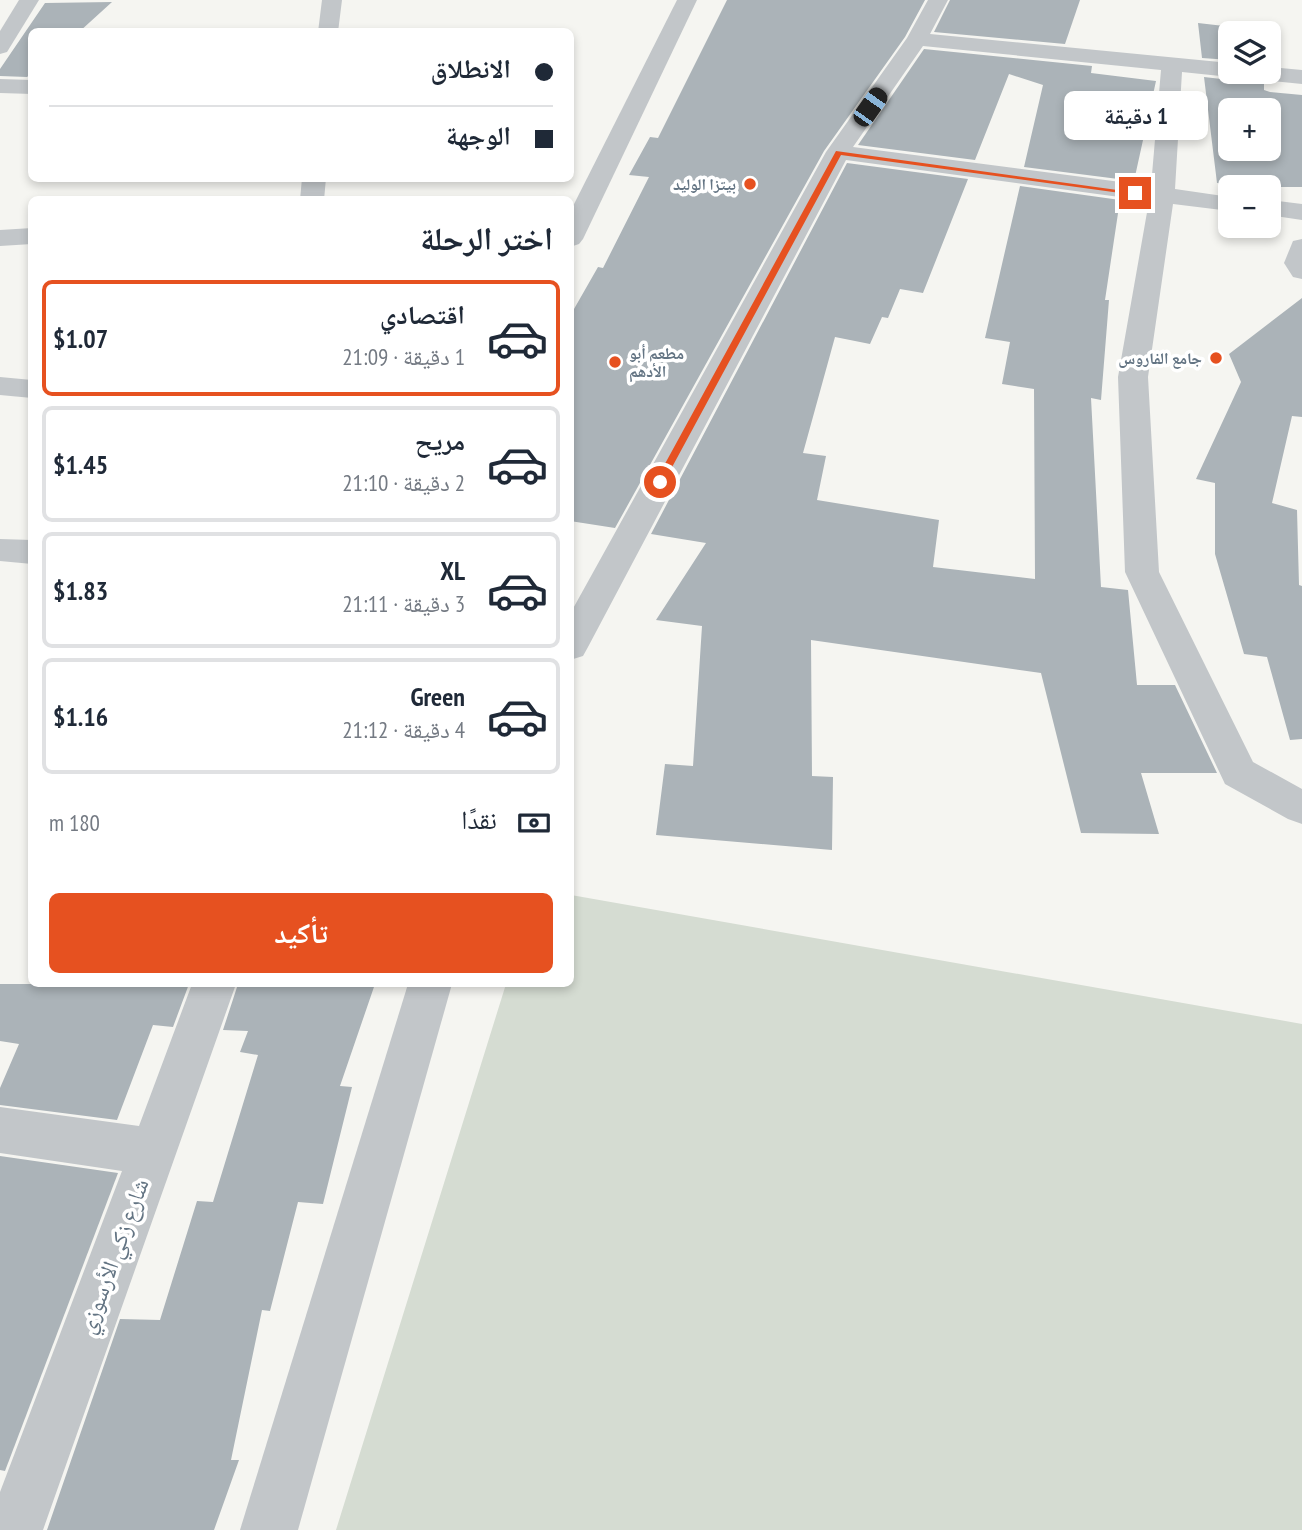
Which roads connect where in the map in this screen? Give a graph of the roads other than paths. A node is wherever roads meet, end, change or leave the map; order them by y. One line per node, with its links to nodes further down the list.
1 (29, 0): 7 (street)
2 (332, 0): 5 (street)
3 (687, 0): 19 (street)
4 (938, 0): 6 (street)
5 (328, 28)
6 (917, 39): 8 (street); 14 (street)
7 (0, 48)
8 (1172, 63): 9 (street); 15 (street)
9 (1218, 68)
10 (1281, 75): 11 (street)
11 (1302, 77)
12 (0, 86): 13 (street)
13 (28, 87)
14 (838, 152): 15 (street); 28 (street)
15 (1163, 197): 16 (street); 29 (street)
16 (1218, 203)
17 (1281, 209): 18 (street)
18 (1302, 212)
19 (574, 231)
20 (28, 236): 21 (street)
21 (0, 238)
22 (1302, 247): 23 (street)
23 (1302, 271)
24 (0, 386): 25 (street)
25 (28, 389)
26 (0, 550): 27 (street)
27 (28, 552)
28 (574, 641)
29 (1302, 808)
30 (213, 987): 33 (street, شارع زكي الأرسوزي)
31 (429, 987): 35 (street)
32 (0, 1130): 33 (street)
33 (151, 1151): 34 (street, شارع زكي الأرسوزي)
34 (14, 1530)
35 (269, 1530)

